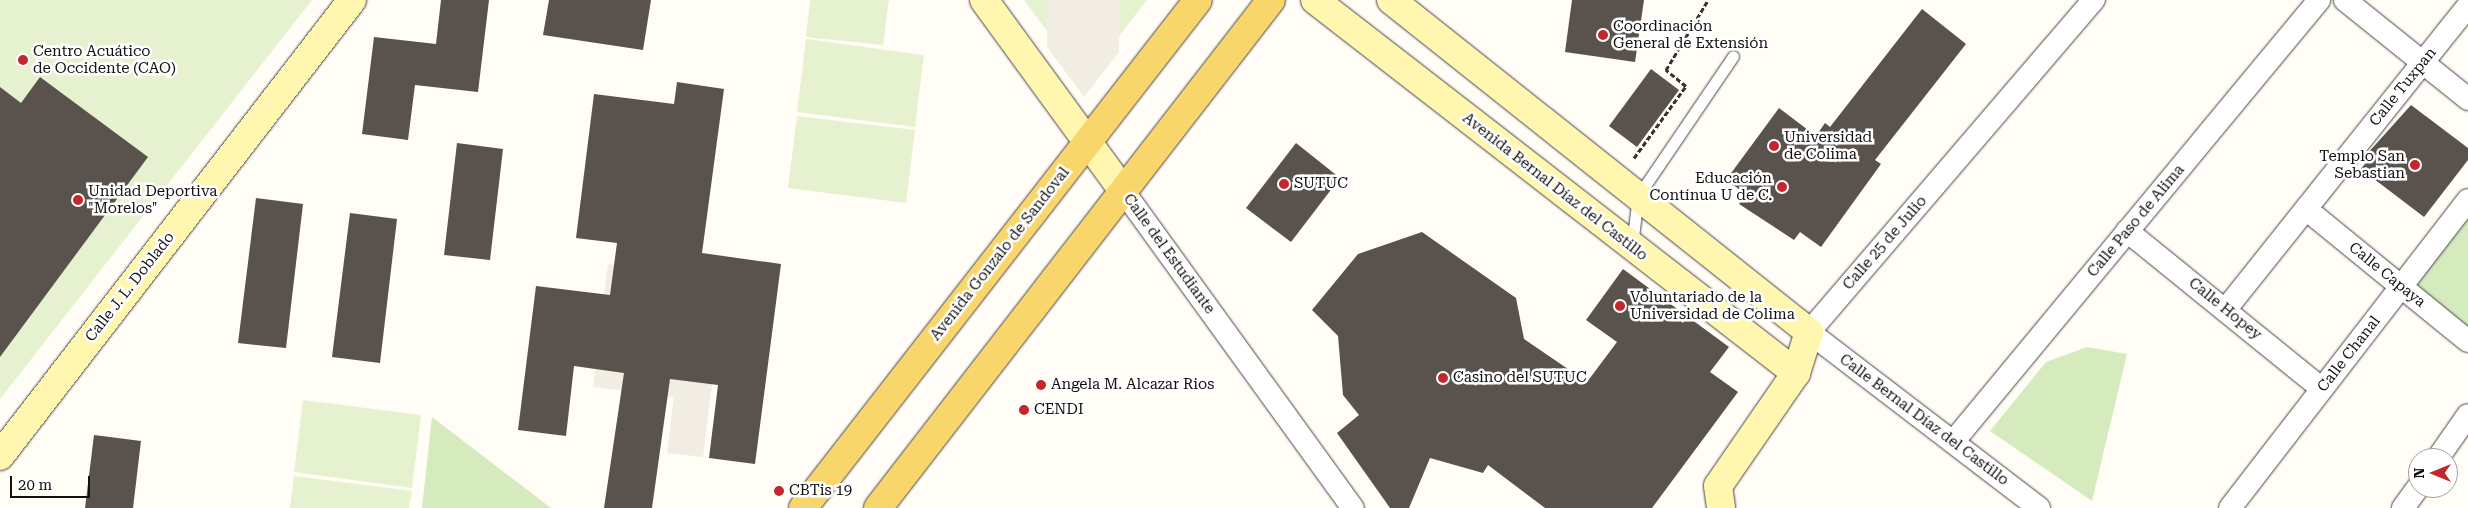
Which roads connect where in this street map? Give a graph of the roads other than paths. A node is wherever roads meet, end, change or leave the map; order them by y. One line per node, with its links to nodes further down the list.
1 (352, 0): 30 (street, Calle J. L. Doblado)
2 (984, 0): 14 (street, Calle del Estudiante)
3 (1198, 0): 14 (main road, Avenida Gonzalo de Sandoval)
4 (1271, 0): 16 (main road)
5 (1315, 0): 20 (street, Avenida Bernal Díaz del Castillo)
6 (1391, 0): 15 (street)
7 (2094, 0): 23 (street, Calle 25 de Julio)
8 (2319, 0): 19 (street, Calle Paso de Alima)
9 (2345, 0): 12 (street)
10 (2468, 6): 12 (street, Calle Tuxpan)
11 (1733, 56): 15 (lane)
12 (2423, 62): 13 (street); 18 (street, Calle Tuxpan)
13 (2468, 98)
14 (1087, 141): 16 (street, Calle del Estudiante); 31 (main road, Avenida Gonzalo de Sandoval)
15 (1628, 188): 20 (lane); 23 (street)
16 (1124, 192): 32 (main road); 33 (street, Calle del Estudiante)
17 (2468, 200): 21 (street, Calle Chanal)
18 (2306, 210): 21 (street, Calle Capaya); 22 (street, Calle Tuxpan)
19 (2128, 231): 22 (street, Calle Hopey); 28 (street, Calle Paso de Alima)
20 (1632, 247): 25 (street, Avenida Bernal Díaz del Castillo)
21 (2401, 287): 24 (street, Calle Capaya); 26 (street, Calle Chanal)
22 (2226, 309): 26 (street, Calle Hopey)
23 (1809, 332): 25 (street, Calle 25 de Julio); 28 (street, Calle Bernal Díaz del Castillo)
24 (2468, 341)
25 (1796, 374): 34 (street, Calle 25 de Julio)
26 (2322, 389): 36 (street, Calle Chanal)
27 (2468, 414): 29 (street)
28 (1953, 442): 35 (street, Calle Bernal Díaz del Castillo)
29 (2445, 448)
30 (0, 456)
31 (803, 508)
32 (878, 508)
33 (1353, 508)
34 (1721, 508)
35 (2039, 508)
36 (2230, 508)

